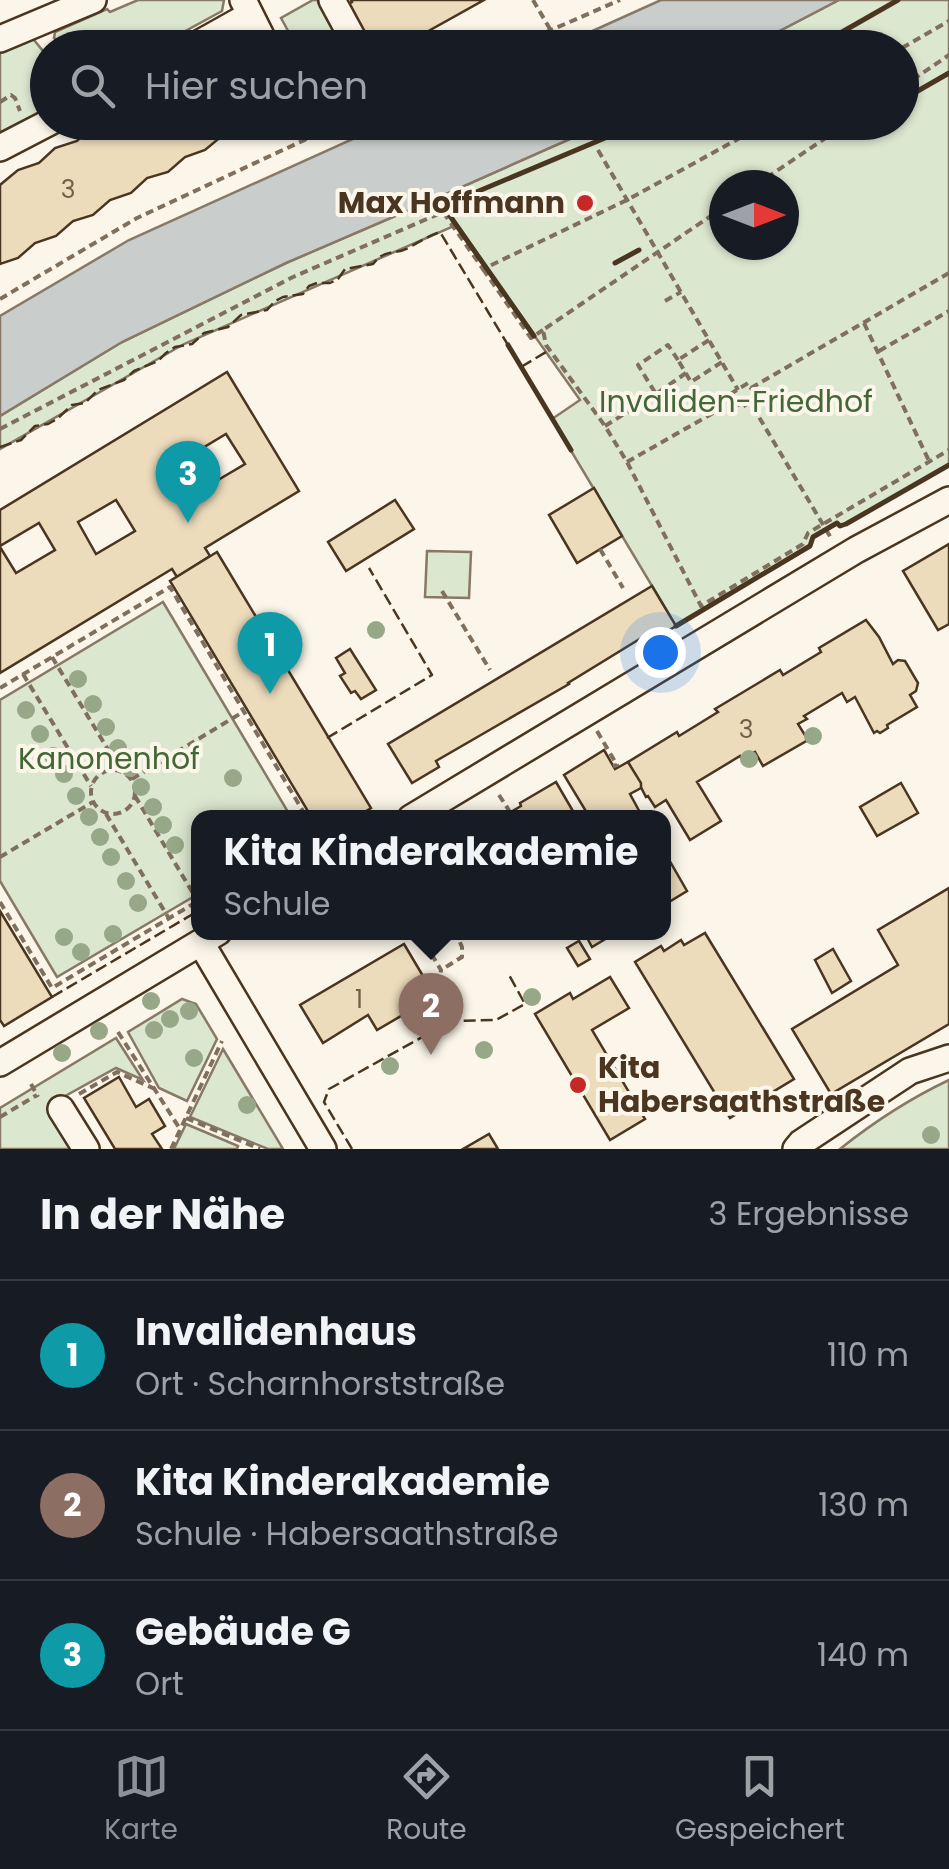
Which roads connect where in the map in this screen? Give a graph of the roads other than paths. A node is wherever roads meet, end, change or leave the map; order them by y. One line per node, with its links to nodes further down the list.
1 (93, 0): 7 (street)
2 (332, 0): 6 (street)
3 (246, 7): 4 (street); 5 (street)
4 (215, 30)
5 (258, 30)
6 (348, 30)
7 (0, 39)
8 (30, 132): 9 (street)
9 (0, 148)
10 (949, 500): 11 (street)
11 (425, 810)
12 (206, 940): 15 (street)
13 (210, 940): 18 (street)
14 (949, 1058): 19 (street)
15 (0, 1063)
16 (68, 1102): 17 (street)
17 (86, 1149)
18 (323, 1149)
19 (796, 1149)

